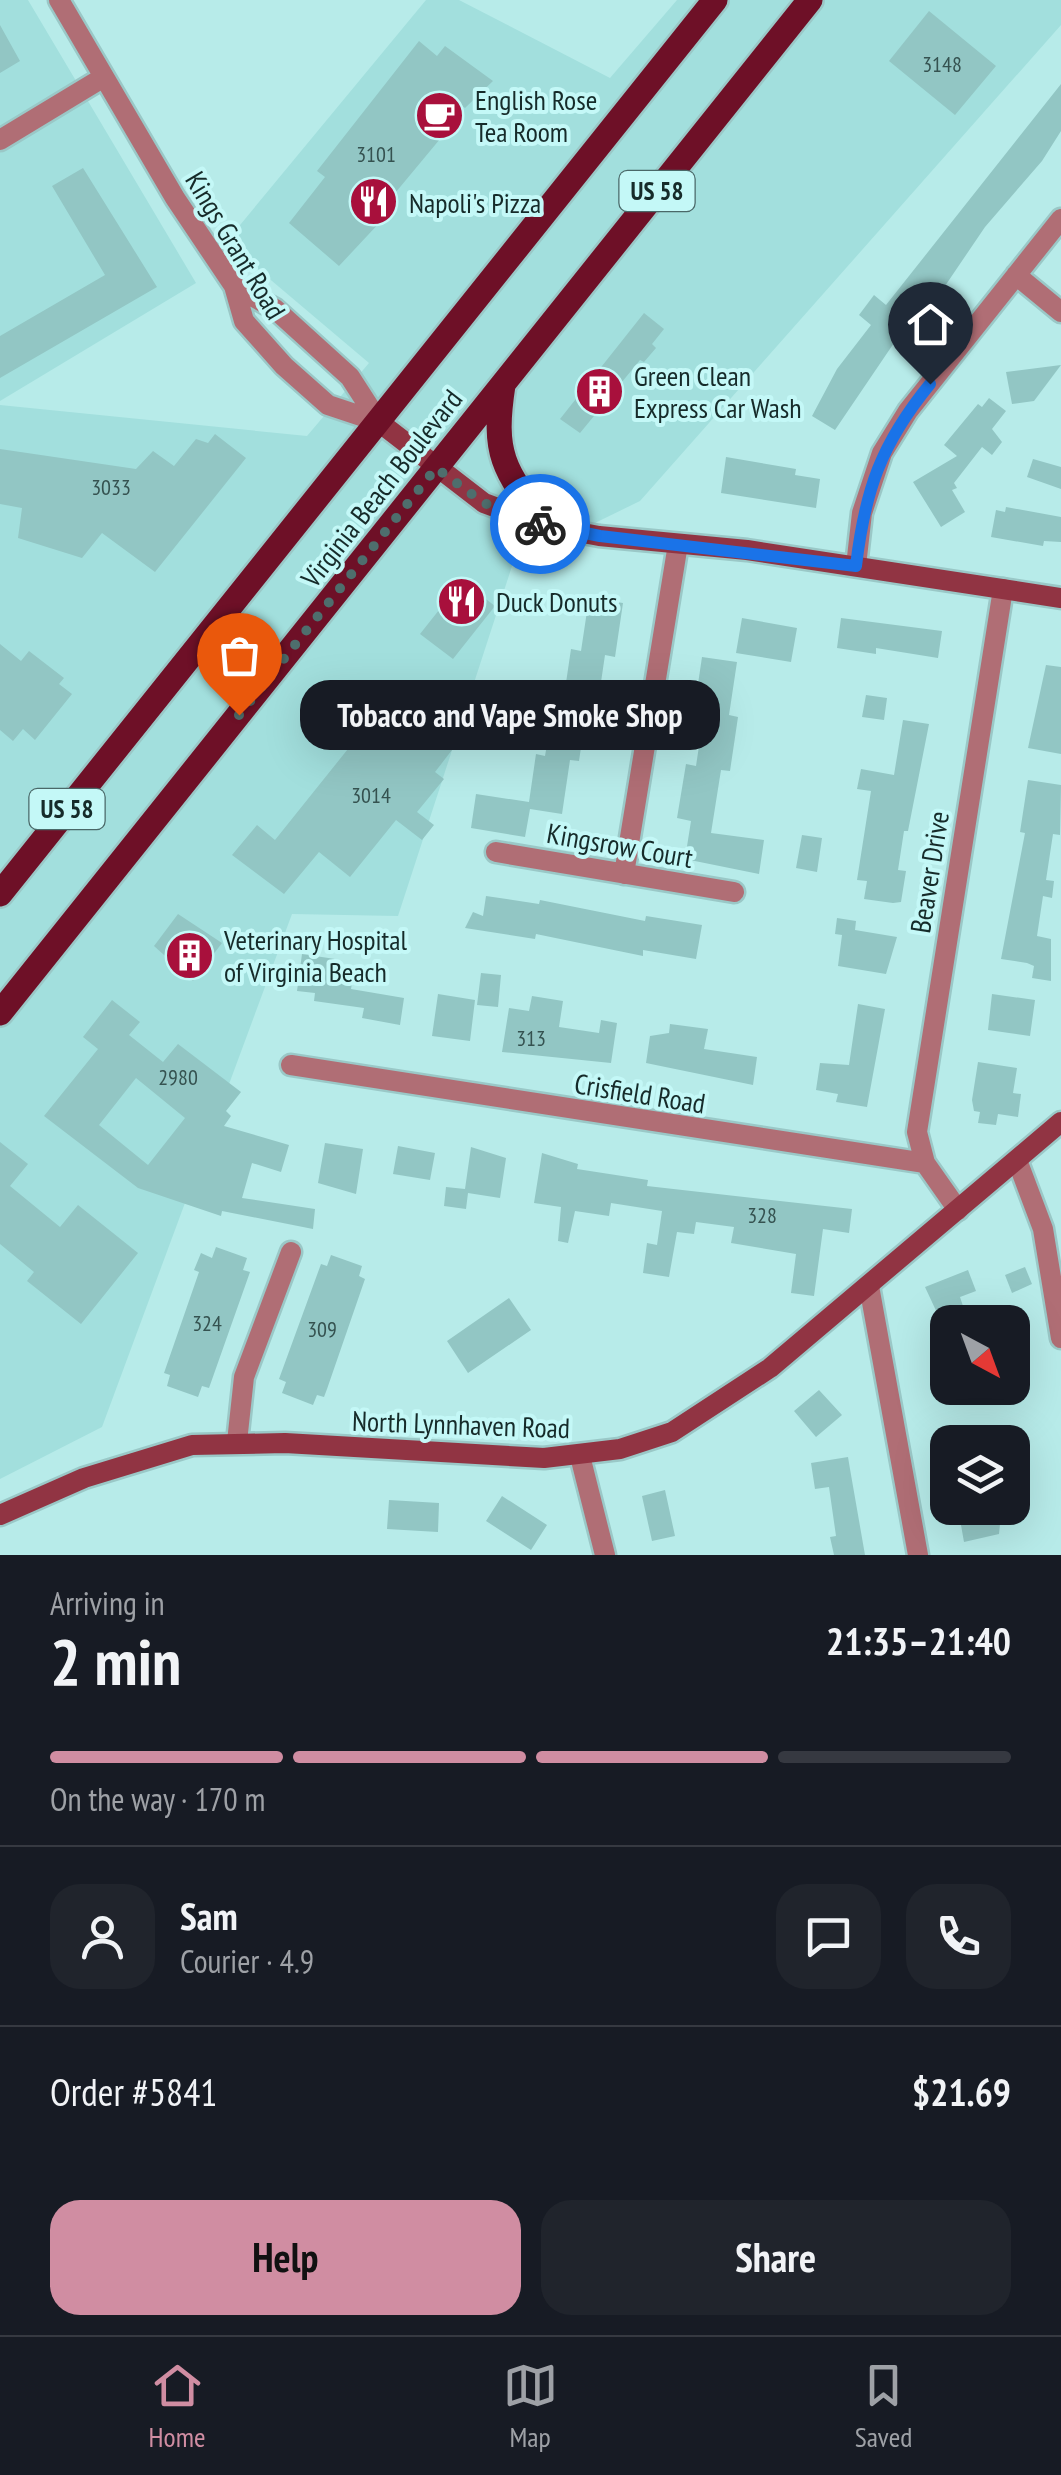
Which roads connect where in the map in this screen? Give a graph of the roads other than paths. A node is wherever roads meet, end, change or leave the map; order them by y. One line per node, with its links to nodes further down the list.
1 (59, 0): 4 (street, Kings Grant Road)
2 (715, 0): 11 (main road, Virginia Beach Boulevard / US 58)
3 (810, 0): 10 (main road, Virginia Beach Boulevard / US 58)
4 (104, 78): 5 (street); 8 (street, Kings Grant Road)
5 (0, 140)
6 (1061, 219): 7 (street)
7 (1016, 275): 9 (street); 15 (street)
8 (234, 286): 11 (street); 11 (street, Kings Grant Road)
9 (1061, 312)
10 (504, 382): 12 (main road, Virginia Beach Boulevard / US 58); 13 (main road)
11 (378, 422): 12 (street, Kings Grant Road); 21 (main road, Virginia Beach Boulevard / US 58)
12 (436, 468): 13 (street, Kings Grant Road); 22 (main road, Virginia Beach Boulevard / US 58)
13 (546, 526): 14 (street, Kings Grant Road)
14 (678, 544): 15 (street, Kings Grant Road); 19 (street)
15 (856, 566): 16 (street, Kings Grant Road)
16 (1003, 590): 17 (street, Kings Grant Road); 26 (street, Beaver Drive)
17 (1061, 598)
18 (496, 852): 19 (street, Kingsrow Court)
19 (624, 874): 20 (street, Kingsrow Court)
20 (734, 892)
21 (0, 894)
22 (0, 1013)
23 (291, 1066): 26 (street, Crisfield Road)
24 (1061, 1122): 25 (street, North Lynnhaven Road)
25 (1017, 1160): 27 (street, North Lynnhaven Road); 30 (street)
26 (925, 1162): 27 (street)
27 (958, 1210): 29 (street, North Lynnhaven Road)
28 (291, 1252): 31 (street)
29 (869, 1286): 32 (street, North Lynnhaven Road); 35 (street)
30 (1061, 1338)
31 (237, 1442): 32 (street, North Lynnhaven Road); 33 (street, North Lynnhaven Road)
32 (580, 1456): 34 (street)
33 (0, 1515)
34 (605, 1555)
35 (918, 1555)

